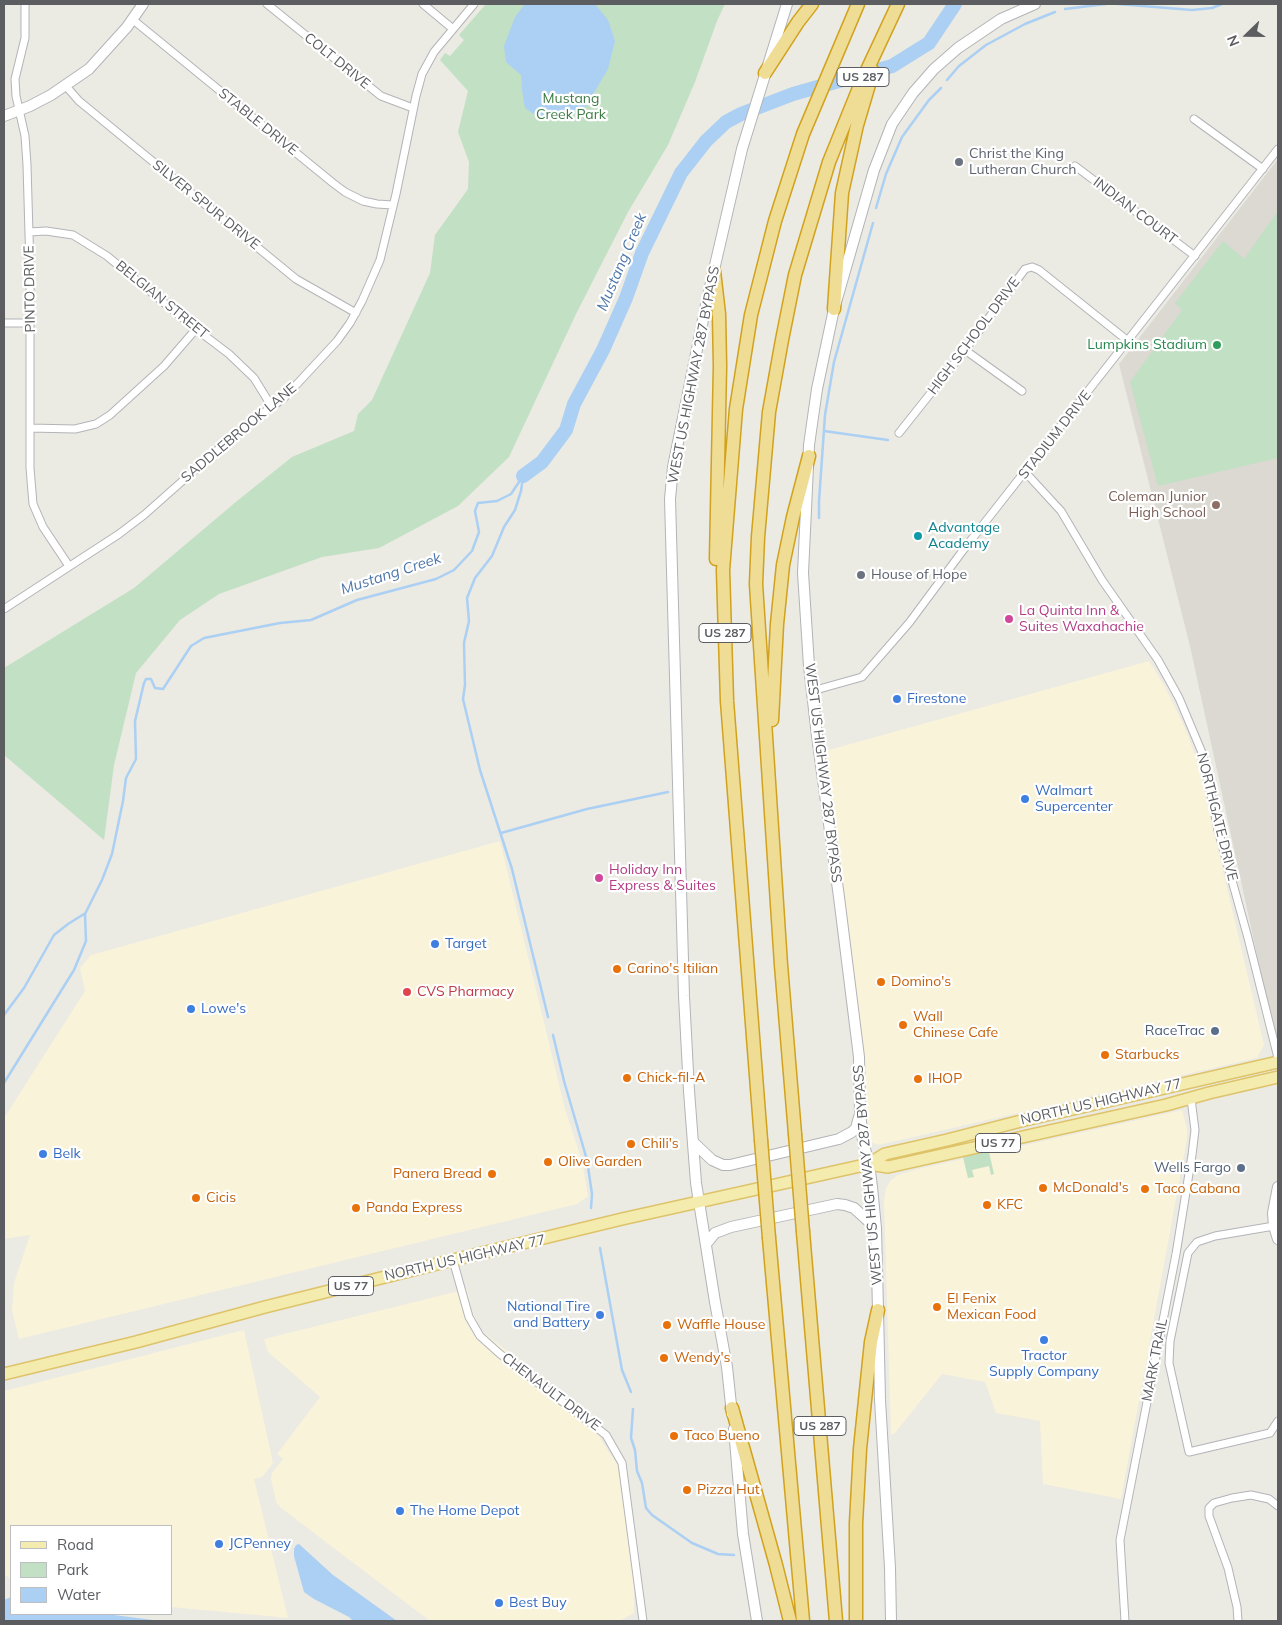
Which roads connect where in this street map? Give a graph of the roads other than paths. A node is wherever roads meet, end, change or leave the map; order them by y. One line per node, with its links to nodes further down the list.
1 (25, 4): 17 (street, PINTO DRIVE)
2 (144, 4): 11 (main road)
3 (267, 4): 16 (street, COLT DRIVE)
4 (423, 4): 12 (street)
5 (474, 4): 12 (street, SADDLEBROOK LANE)
6 (787, 4): 14 (main road, WEST US HIGHWAY 287 BYPASS)
7 (812, 4): 14 (highway)
8 (858, 4): 41 (highway, US 287)
9 (898, 4): 13 (highway, US 287)
10 (1035, 4): 27 (main road, WEST US HIGHWAY 287 BYPASS)
11 (132, 20): 15 (main road); 23 (street, STABLE DRIVE)
12 (453, 29): 16 (street, SADDLEBROOK LANE)
13 (883, 37): 27 (highway); 44 (highway, US 287)
14 (764, 77): 26 (main road, WEST US HIGHWAY 287 BYPASS)
15 (65, 85): 17 (main road); 28 (street, SILVER SPUR DRIVE)
16 (413, 108): 23 (street, SADDLEBROOK LANE)
17 (19, 110): 18 (main road); 24 (street, PINTO DRIVE)
18 (4, 116)
19 (1194, 119): 22 (street)
20 (1278, 149): 22 (street, STADIUM DRIVE)
21 (1075, 166): 25 (street, INDIAN COURT)
22 (1263, 168): 25 (street, STADIUM DRIVE)
23 (393, 205): 28 (street, SADDLEBROOK LANE)
24 (29, 232): 30 (street, PINTO DRIVE); 31 (street, BELGIAN STREET)
25 (1195, 256): 32 (street, STADIUM DRIVE)
26 (714, 272): 41 (highway); 52 (main road, WEST US HIGHWAY 287 BYPASS)
27 (834, 309): 38 (main road, WEST US HIGHWAY 287 BYPASS)
28 (356, 313): 35 (street, SADDLEBROOK LANE)
29 (4, 323): 30 (street)
30 (30, 323): 36 (street, PINTO DRIVE)
31 (196, 329): 35 (street, BELGIAN STREET); 36 (street)
32 (1128, 341): 33 (street, HIGH SCHOOL DRIVE); 39 (street, STADIUM DRIVE)
33 (965, 350): 34 (street); 37 (street, HIGH SCHOOL DRIVE)
34 (1022, 391)
35 (272, 407): 40 (street, SADDLEBROOK LANE)
36 (30, 428): 40 (street, PINTO DRIVE)
37 (899, 433)
38 (809, 456): 43 (main road, WEST US HIGHWAY 287 BYPASS); 44 (highway)
39 (1026, 473): 43 (street, STADIUM DRIVE); 45 (street, NORTHGATE DRIVE)
40 (70, 566): 42 (street, SADDLEBROOK LANE)
41 (723, 589): 69 (highway, US 287, bridge)
42 (4, 608)
43 (812, 691): 50 (main road, WEST US HIGHWAY 287 BYPASS)
44 (768, 765): 70 (highway, US 287, bridge)
45 (1278, 1058)
46 (1278, 1062): 48 (main road, NORTH US HIGHWAY 77 / US 77)
47 (1278, 1077): 49 (main road, NORTH US HIGHWAY 77 / US 77)
48 (1124, 1097): 51 (main road); 53 (main road, NORTH US HIGHWAY 77 / US 77)
49 (1191, 1099): 51 (main road, NORTH US HIGHWAY 77 / US 77); 73 (street, MARK TRAIL)
50 (860, 1112): 52 (main road); 53 (main road, WEST US HIGHWAY 287 BYPASS)
51 (1126, 1113): 53 (main road, NORTH US HIGHWAY 77 / US 77)
52 (693, 1142): 55 (main road, WEST US HIGHWAY 287 BYPASS)
53 (869, 1164): 55 (main road, NORTH US HIGHWAY 77 / US 77); 57 (main road, WEST US HIGHWAY 287 BYPASS)
54 (1278, 1187): 56 (main road)
55 (700, 1202): 59 (main road, WEST US HIGHWAY 287 BYPASS); 60 (main road, NORTH US HIGHWAY 77 / US 77)
56 (1274, 1226): 58 (main road); 64 (street)
57 (876, 1228): 59 (main road); 61 (main road, WEST US HIGHWAY 287 BYPASS)
58 (1278, 1239)
59 (706, 1244): 63 (main road, WEST US HIGHWAY 287 BYPASS)
60 (453, 1260): 62 (main road, NORTH US HIGHWAY 77 / US 77); 66 (street, CHENAULT DRIVE)
61 (878, 1310): 71 (highway); 72 (main road, WEST US HIGHWAY 287 BYPASS)
62 (4, 1374)
63 (732, 1408): 67 (main road, WEST US HIGHWAY 287 BYPASS); 68 (highway)
64 (1278, 1421)
65 (1278, 1506): 74 (street)
66 (643, 1621)
67 (756, 1621)
68 (790, 1621)
69 (803, 1621)
70 (836, 1621)
71 (856, 1621)
72 (891, 1621)
73 (1125, 1621)
74 (1238, 1621)

